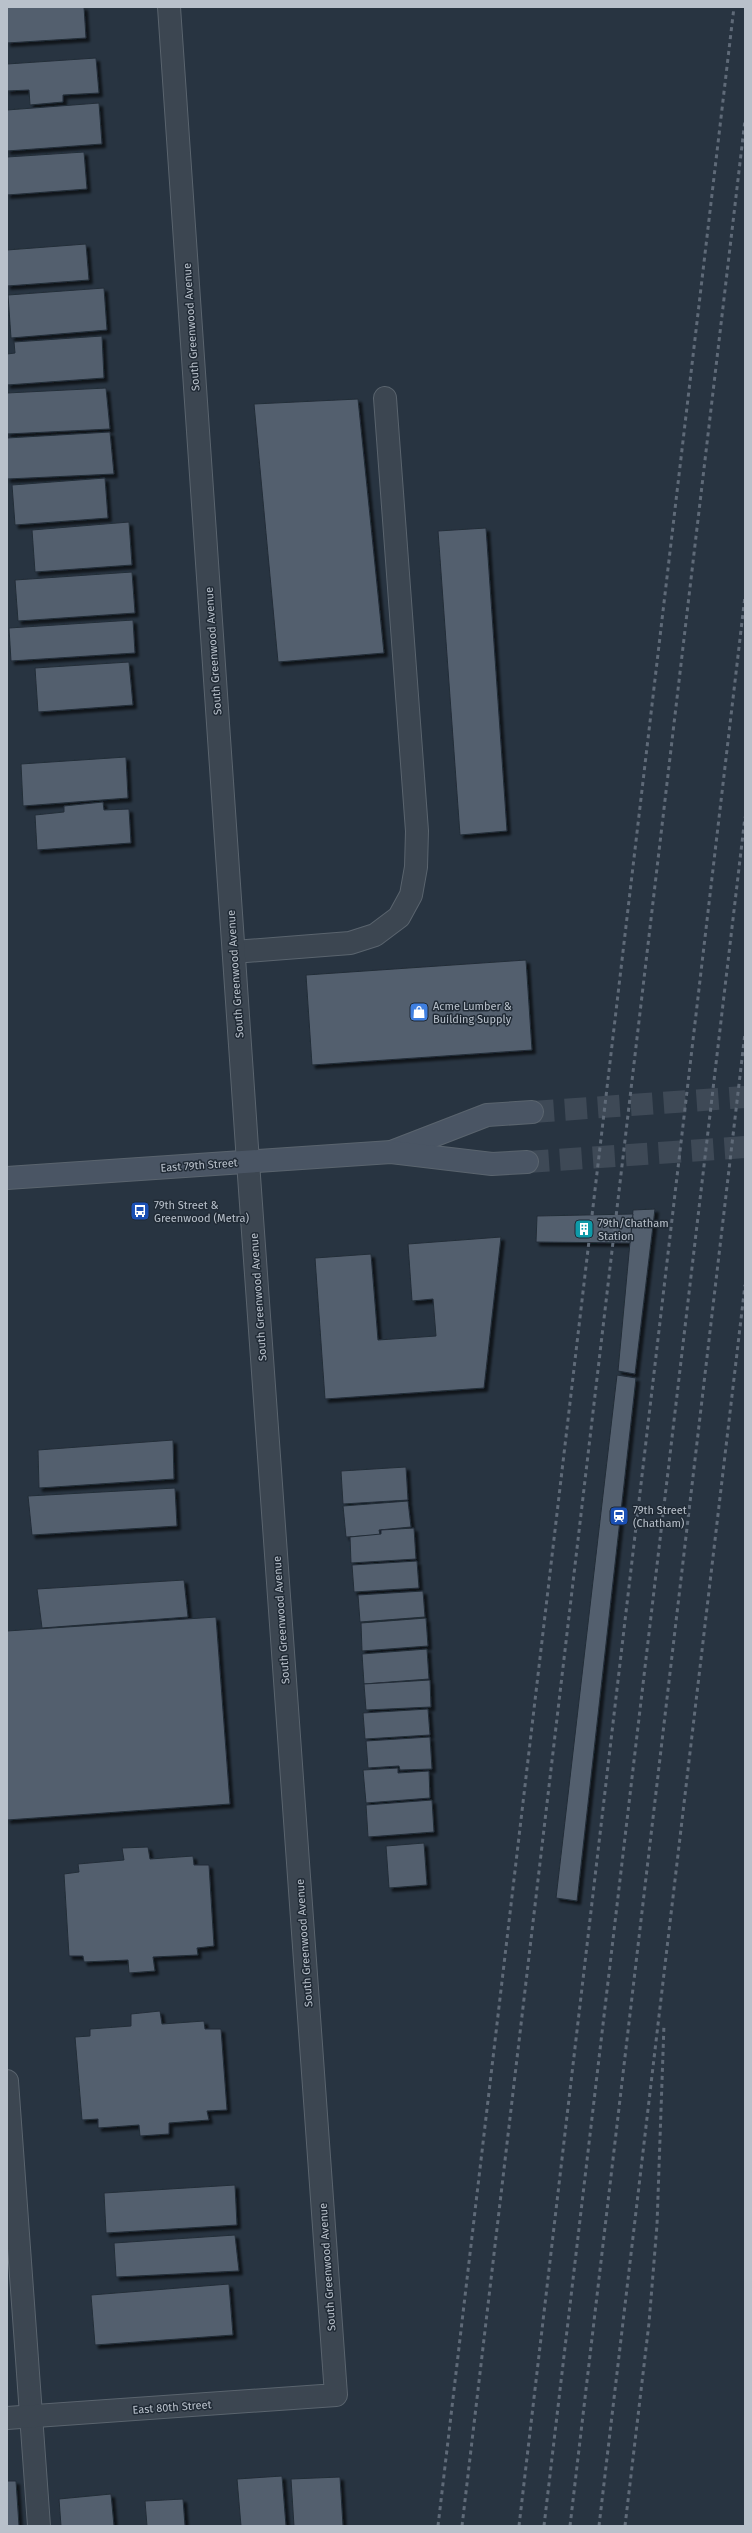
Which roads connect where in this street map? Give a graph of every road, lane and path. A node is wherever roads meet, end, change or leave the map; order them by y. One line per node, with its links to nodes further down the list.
1 (169, 7): 3 (street, South Greenwood Avenue)
2 (385, 398): 3 (street)
3 (234, 952): 6 (street, South Greenwood Avenue)
4 (532, 1112): 5 (main road, East 79th Street)
5 (391, 1152): 6 (main road, East 79th Street); 7 (main road, East 79th Street)
6 (248, 1162): 8 (main road, East 79th Street); 10 (street, South Greenwood Avenue)
7 (527, 1162)
8 (7, 1178)
9 (7, 2081): 11 (street)
10 (336, 2395): 11 (street, East 80th Street)
11 (31, 2417): 12 (street, East 80th Street); 13 (street)
12 (7, 2418)
13 (39, 2526)

